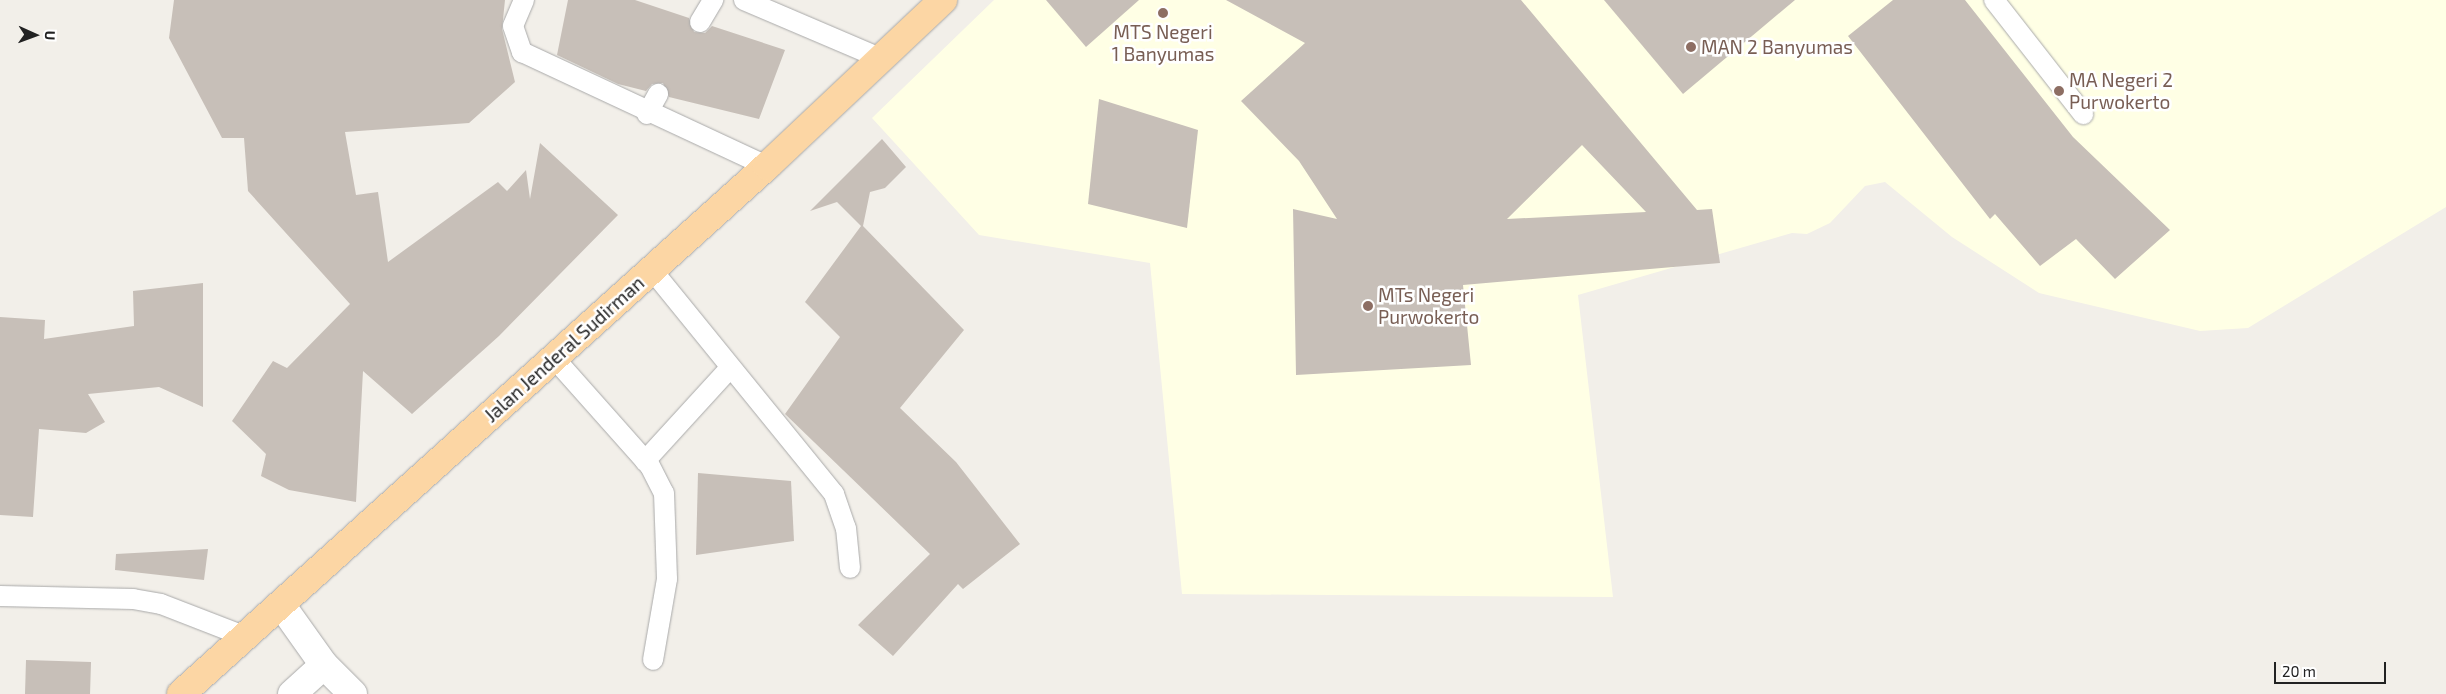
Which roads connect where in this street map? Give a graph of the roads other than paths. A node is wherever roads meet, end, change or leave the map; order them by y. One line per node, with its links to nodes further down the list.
1 (524, 0): 9 (lane)
2 (713, 0): 6 (lane)
3 (744, 0): 7 (lane)
4 (943, 0): 7 (main road, Jalan Jenderal Sudirman)
5 (1994, 0): 10 (lane)
6 (700, 22)
7 (882, 59): 11 (main road, Jalan Jenderal Sudirman)
8 (658, 94): 9 (lane)
9 (647, 114): 11 (lane)
10 (2083, 114)
11 (766, 166): 12 (main road, Jalan Jenderal Sudirman)
12 (652, 270): 13 (main road, Jalan Jenderal Sudirman); 14 (lane)
13 (554, 358): 15 (lane); 18 (main road, Jalan Jenderal Sudirman)
14 (730, 368): 15 (lane); 16 (lane)
15 (645, 461): 20 (lane)
16 (850, 568)
17 (0, 596): 19 (lane)
18 (282, 606): 19 (main road, Jalan Jenderal Sudirman); 21 (street)
19 (246, 637): 22 (main road, Jalan Jenderal Sudirman)
20 (653, 660)
21 (324, 665): 23 (street); 24 (street)
22 (181, 694)
23 (292, 694)
24 (353, 694)

